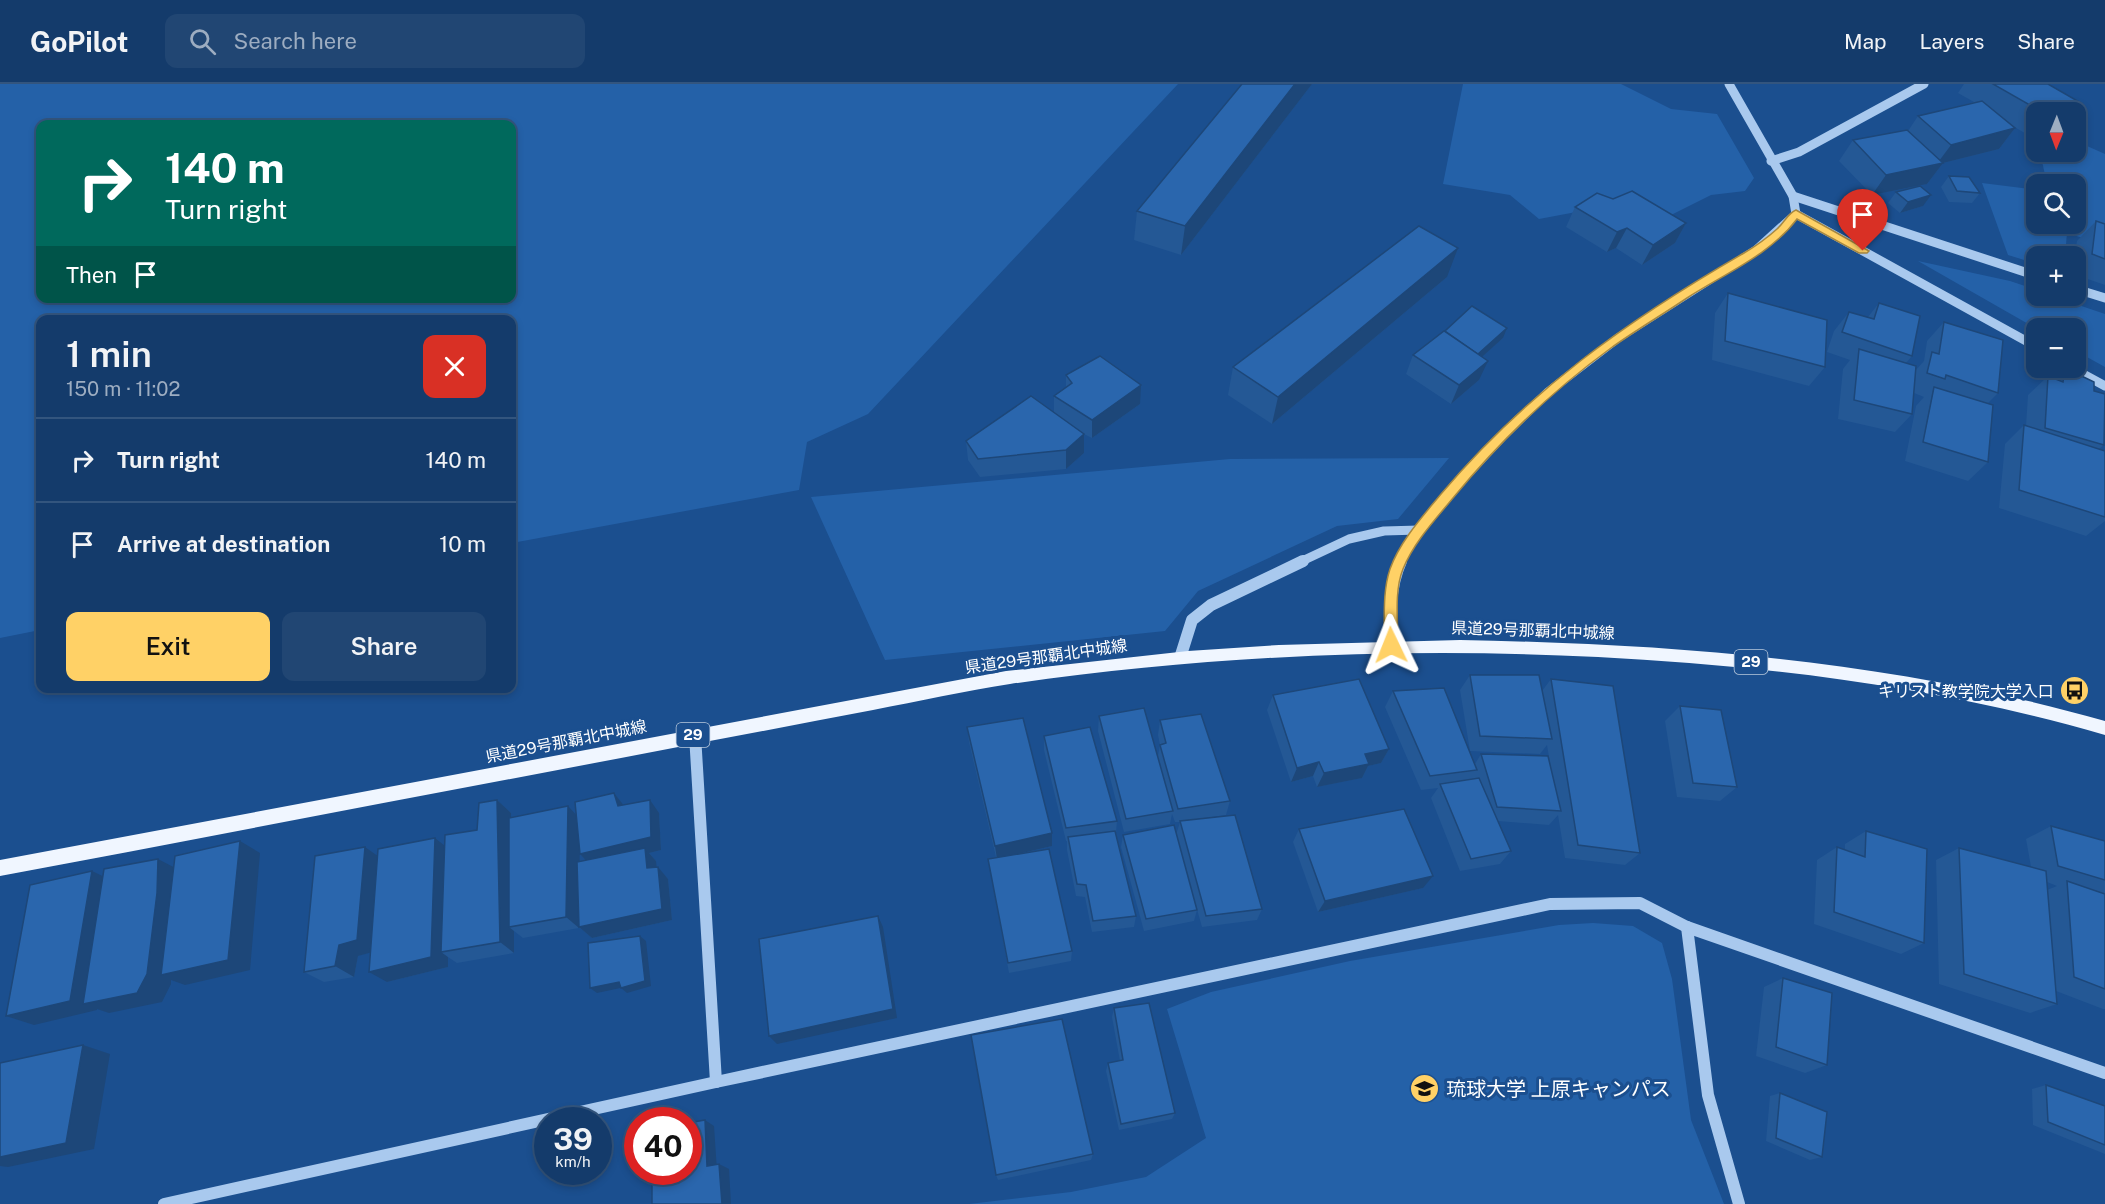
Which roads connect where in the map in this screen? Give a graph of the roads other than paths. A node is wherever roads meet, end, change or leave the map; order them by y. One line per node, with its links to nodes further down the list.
1 (1730, 84): 3 (street)
2 (1924, 84): 3 (street)
3 (1771, 161): 4 (street)
4 (1793, 196): 5 (street); 6 (street)
5 (1796, 214): 9 (street); 12 (street)
6 (2026, 272)
7 (2086, 292): 8 (street)
8 (2105, 298)
9 (2026, 341)
10 (2086, 376): 11 (street)
11 (2105, 386)
12 (1419, 530): 13 (street); 14 (street)
13 (1391, 645): 14 (main road, 県道29号那覇北中城線 / 29); 15 (main road, 県道29号那覇北中城線 / 29)
14 (1180, 658): 16 (main road, 県道29号那覇北中城線 / 29)
15 (2105, 728)
16 (695, 735): 17 (main road, 県道29号那覇北中城線 / 29); 20 (street)
17 (0, 868)
18 (1688, 927): 19 (street); 20 (street); 22 (street)
19 (2105, 1073)
20 (716, 1082): 21 (street)
21 (164, 1204)
22 (1739, 1204)

